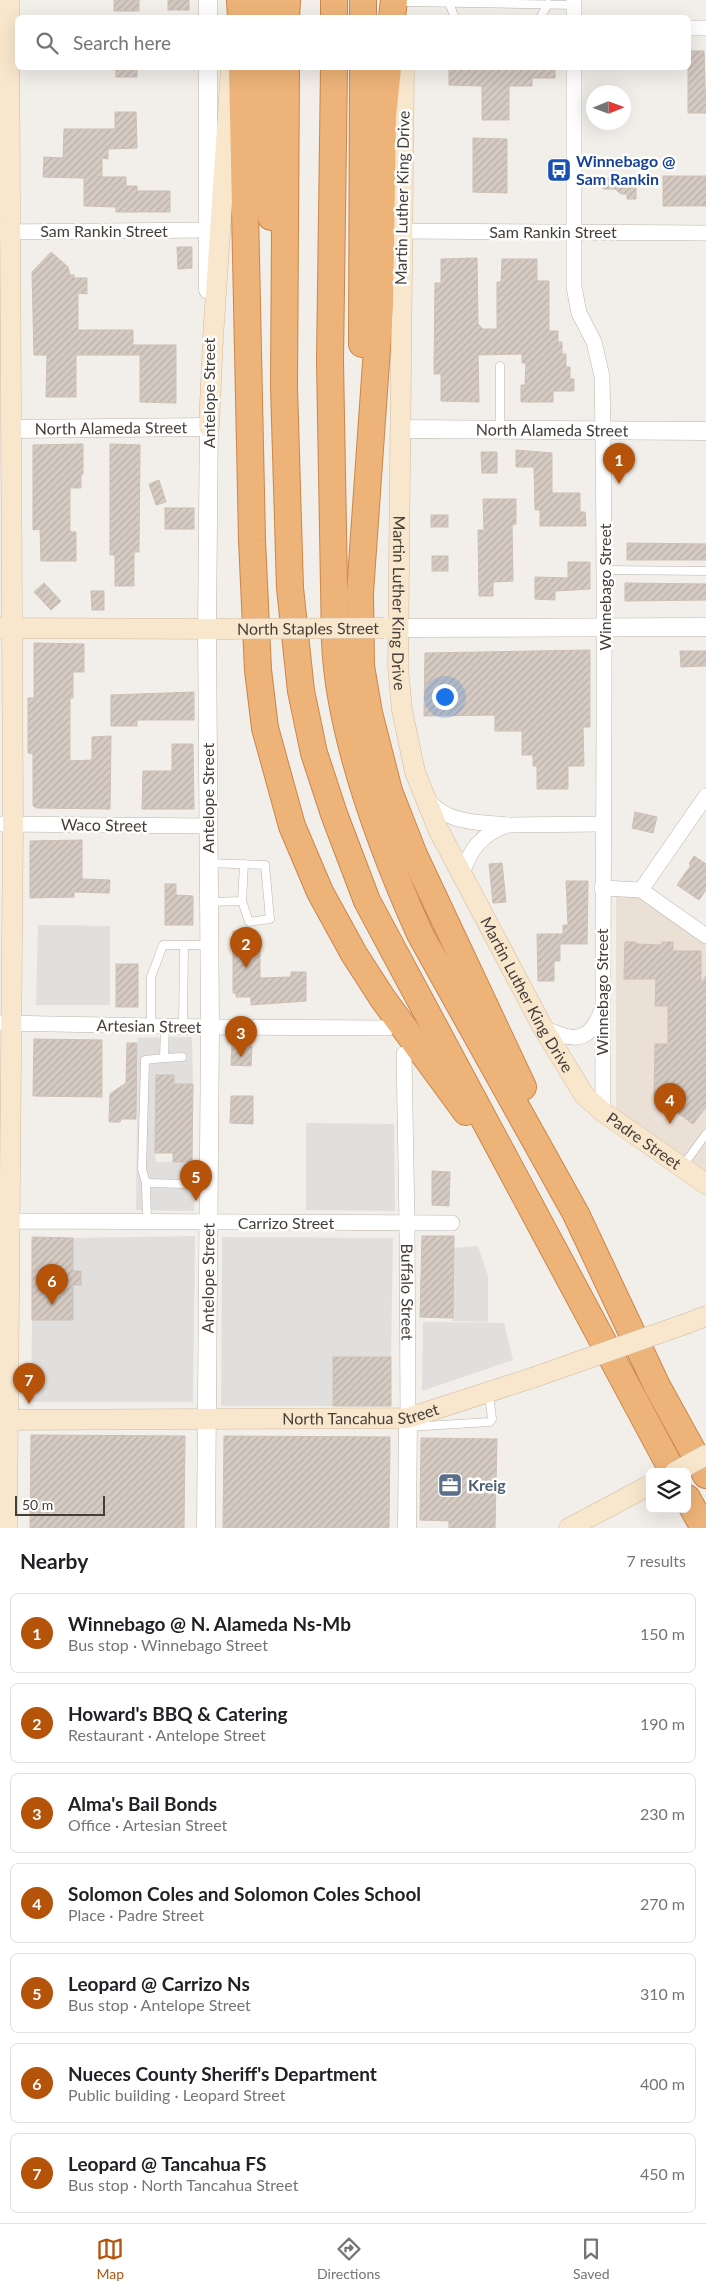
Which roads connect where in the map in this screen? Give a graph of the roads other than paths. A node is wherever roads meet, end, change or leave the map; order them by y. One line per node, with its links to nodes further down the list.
1 (10, 0): 25 (main road)
2 (208, 0): 14 (street)
3 (236, 0): 15 (main road)
4 (240, 0): 16 (highway)
5 (266, 0): 17 (highway)
6 (286, 0): 18 (highway)
7 (334, 0): 19 (highway)
8 (363, 0): 20 (highway)
9 (463, 2): 10 (lane); 11 (lane)
10 (448, 3): 12 (lane); 21 (lane)
11 (548, 4): 13 (lane); 22 (lane)
12 (400, 7)
13 (575, 7)
14 (208, 15)
15 (235, 15)
16 (241, 15)
17 (266, 15)
18 (286, 15)
19 (334, 15)
20 (363, 15)
21 (454, 15)
22 (542, 15)
23 (691, 28): 24 (street)
24 (706, 28)
25 (9, 34): 37 (main road)
26 (208, 70): 36 (street, Antelope Street)
27 (231, 70): 43 (main road)
28 (242, 70): 98 (highway)
29 (267, 70): 41 (highway)
30 (286, 70): 41 (highway)
31 (334, 70): 92 (highway)
32 (362, 70): 52 (highway)
33 (388, 70): 52 (highway)
34 (404, 70): 38 (main road, Martin Luther King Drive)
35 (574, 70): 39 (street, Winnebago Street)
36 (207, 230): 37 (street, Sam Rankin Street); 43 (street, Antelope Street)
37 (6, 231): 44 (main road)
38 (401, 231): 39 (street, Sam Rankin Street); 45 (main road, Martin Luther King Drive)
39 (573, 232): 40 (street, Sam Rankin Street); 48 (street, Winnebago Street)
40 (706, 233)
41 (284, 334): 98 (highway)
42 (500, 366): 46 (lane)
43 (210, 427): 44 (street, North Alameda Street); 57 (street, Antelope Street)
44 (12, 429): 49 (main road)
45 (400, 429): 46 (street, North Alameda Street); 55 (main road, Martin Luther King Drive)
46 (500, 430): 48 (street, North Alameda Street)
47 (706, 431): 48 (street, North Alameda Street)
48 (603, 432): 50 (street, Winnebago Street)
49 (5, 510): 54 (main road)
50 (605, 570): 51 (lane); 56 (street, Winnebago Street)
51 (706, 570)
52 (360, 593): 92 (highway)
53 (706, 627): 56 (street, North Staples Street)
54 (5, 628): 57 (main road, North Staples Street); 60 (main road)
55 (391, 628): 56 (street, North Staples Street); 57 (main road, North Staples Street, bridge); 59 (main road, Martin Luther King Drive)
56 (605, 628): 61 (street, Winnebago Street)
57 (216, 629): 63 (street, Antelope Street)
58 (706, 796): 68 (street)
59 (425, 797): 62 (street); 66 (main road, Martin Luther King Drive)
60 (6, 824): 63 (street, Waco Street); 75 (main road)
61 (602, 824): 62 (street); 67 (street, Winnebago Street)
62 (507, 825): 66 (street)
63 (208, 826): 64 (street, Antelope Street)
64 (208, 863): 65 (lane); 70 (street, Antelope Street)
65 (244, 864): 69 (lane); 69 (lane)
66 (462, 874): 78 (main road, Martin Luther King Drive)
67 (602, 888): 68 (street); 74 (street, Winnebago Street)
68 (641, 890): 71 (street)
69 (242, 901): 70 (lane)
70 (209, 902): 73 (street, Antelope Street)
71 (706, 936)
72 (184, 945): 73 (lane); 76 (lane); 77 (lane)
73 (209, 945): 79 (street, Antelope Street)
74 (602, 1008): 78 (street); 85 (street, Winnebago Street)
75 (6, 1023): 76 (street, Artesian Street); 93 (main road)
76 (158, 1026): 77 (street, Artesian Street); 83 (lane)
77 (183, 1026): 79 (street, Artesian Street)
78 (542, 1026): 84 (main road, Martin Luther King Drive)
79 (210, 1027): 80 (street, Artesian Street); 95 (street, Antelope Street)
80 (388, 1028)
81 (404, 1054): 97 (street, Buffalo Street)
82 (182, 1057): 83 (lane)
83 (164, 1058): 89 (lane)
84 (584, 1095): 85 (main road, Padre Street)
85 (603, 1112): 88 (main road, Padre Street)
86 (706, 1134): 87 (lane)
87 (703, 1145): 88 (lane)
88 (682, 1167): 91 (main road, Padre Street)
89 (146, 1183): 90 (lane); 94 (lane)
90 (188, 1184)
91 (706, 1184)
92 (576, 1214): 107 (highway)
93 (5, 1222): 94 (street, Carrizo Street); 101 (main road)
94 (147, 1222): 95 (street, Carrizo Street)
95 (207, 1223): 97 (street, Carrizo Street); 102 (street, Antelope Street)
96 (452, 1223): 97 (street, Carrizo Street)
97 (408, 1224): 103 (street, Buffalo Street)
98 (553, 1246): 105 (highway)
99 (697, 1319): 100 (main road, North Tancahua Street, bridge)
100 (488, 1392): 103 (main road, North Tancahua Street); 103 (lane)
101 (4, 1420): 102 (main road, North Tancahua Street); 110 (main road)
102 (206, 1420): 103 (main road, North Tancahua Street); 111 (street, Antelope Street)
103 (408, 1422): 112 (street, Buffalo Street)
104 (706, 1455): 106 (main road, bridge)
105 (672, 1468)
106 (682, 1468)
107 (706, 1475)
108 (646, 1487): 113 (main road)
109 (691, 1505): 114 (highway)
110 (7, 1528)
111 (206, 1528)
112 (407, 1528)
113 (569, 1528)
114 (704, 1528)

